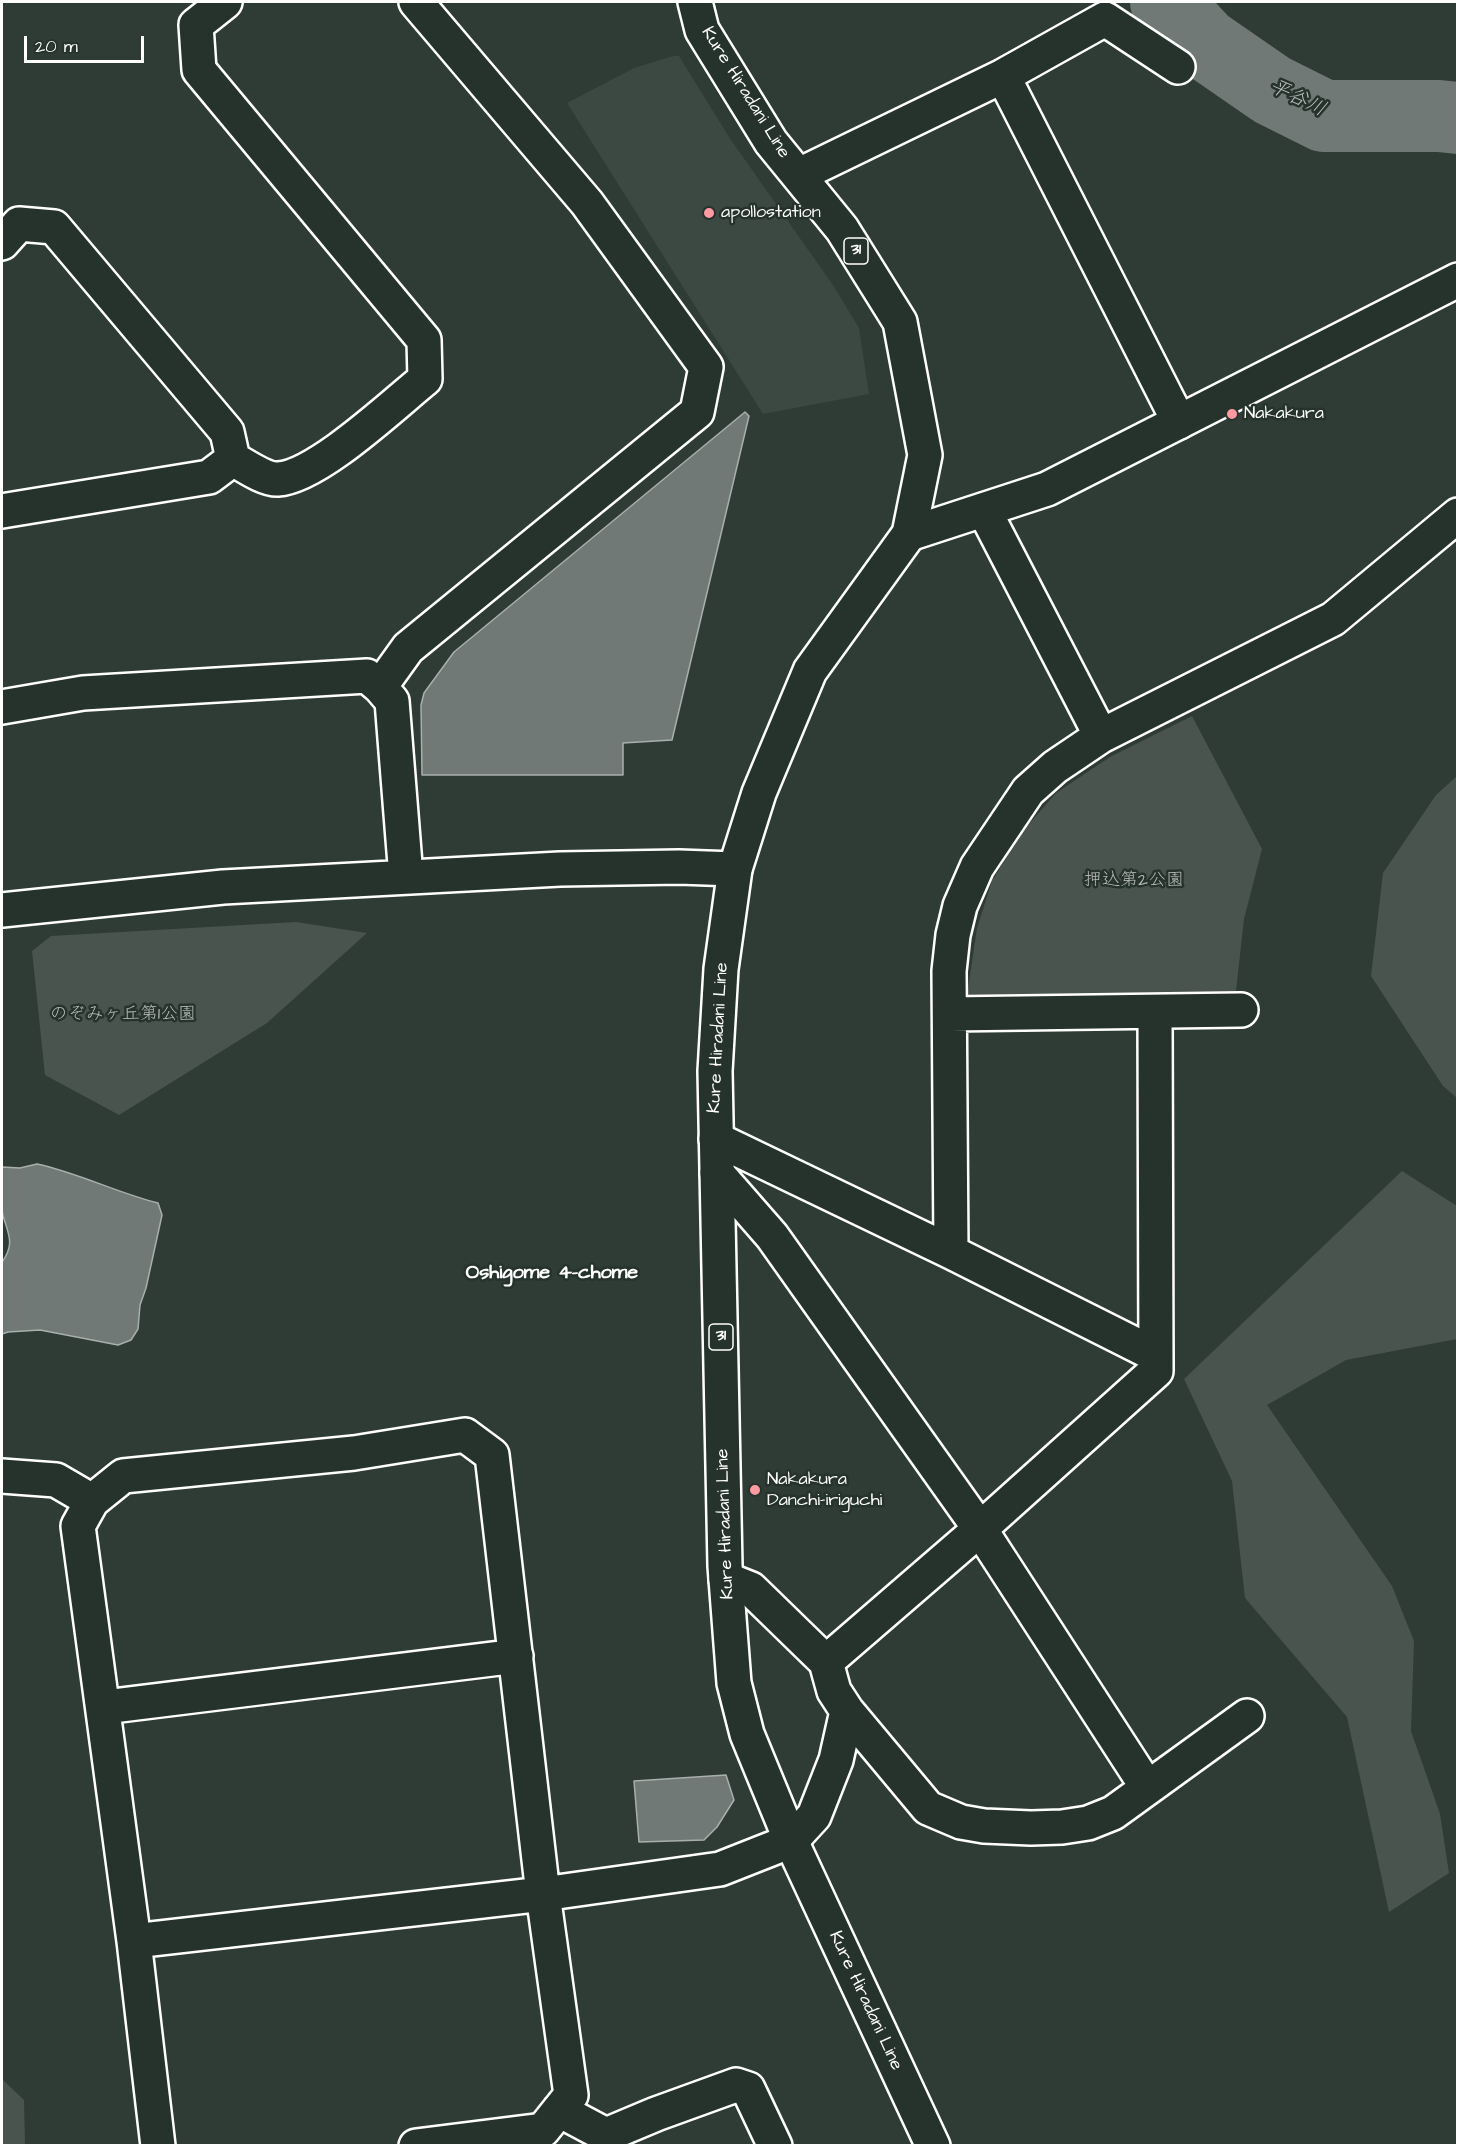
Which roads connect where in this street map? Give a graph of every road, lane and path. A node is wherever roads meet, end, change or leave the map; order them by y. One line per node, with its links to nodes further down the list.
1 (225, 2): 10 (street)
2 (416, 2): 15 (street)
3 (695, 2): 6 (street, Kure Hiradani Line / 31)
4 (1178, 67): 5 (street)
5 (1003, 76): 6 (street); 9 (street)
6 (799, 176): 14 (street, Kure Hiradani Line / 31)
7 (2, 243): 10 (street)
8 (1458, 280): 9 (street)
9 (1179, 422): 12 (street)
10 (233, 459): 11 (street)
11 (2, 510)
12 (984, 510): 14 (street); 17 (street)
13 (1458, 515): 17 (street)
14 (909, 534): 18 (street, Kure Hiradani Line / 31)
15 (380, 687): 16 (street); 19 (street)
16 (2, 707)
17 (1101, 736): 23 (street)
18 (735, 869): 19 (street); 24 (street, Kure Hiradani Line / 31)
19 (406, 877): 20 (street)
20 (2, 910)
21 (1241, 1010): 22 (street)
22 (1155, 1012): 23 (street); 27 (street)
23 (950, 1014): 26 (street)
24 (716, 1139): 25 (street, Kure Hiradani Line / 31); 26 (street)
25 (717, 1173): 30 (street); 31 (street, Kure Hiradani Line / 31)
26 (951, 1252): 27 (street)
27 (1156, 1355): 30 (street)
28 (2, 1476): 29 (street)
29 (92, 1501): 32 (street); 34 (street)
30 (980, 1529): 33 (street); 37 (street)
31 (726, 1579): 33 (street); 38 (street, Kure Hiradani Line / 31)
32 (516, 1656): 34 (street); 39 (street)
33 (826, 1662): 35 (street)
34 (104, 1707): 40 (street)
35 (847, 1711): 37 (street); 38 (street)
36 (1247, 1716): 37 (street)
37 (1147, 1787)
38 (791, 1841): 39 (street); 45 (street, Kure Hiradani Line / 31)
39 (543, 1894): 40 (street); 41 (street)
40 (134, 1941): 42 (street)
41 (559, 2110): 43 (street); 44 (street)
42 (158, 2145)
43 (416, 2145)
44 (775, 2145)
45 (933, 2145)

